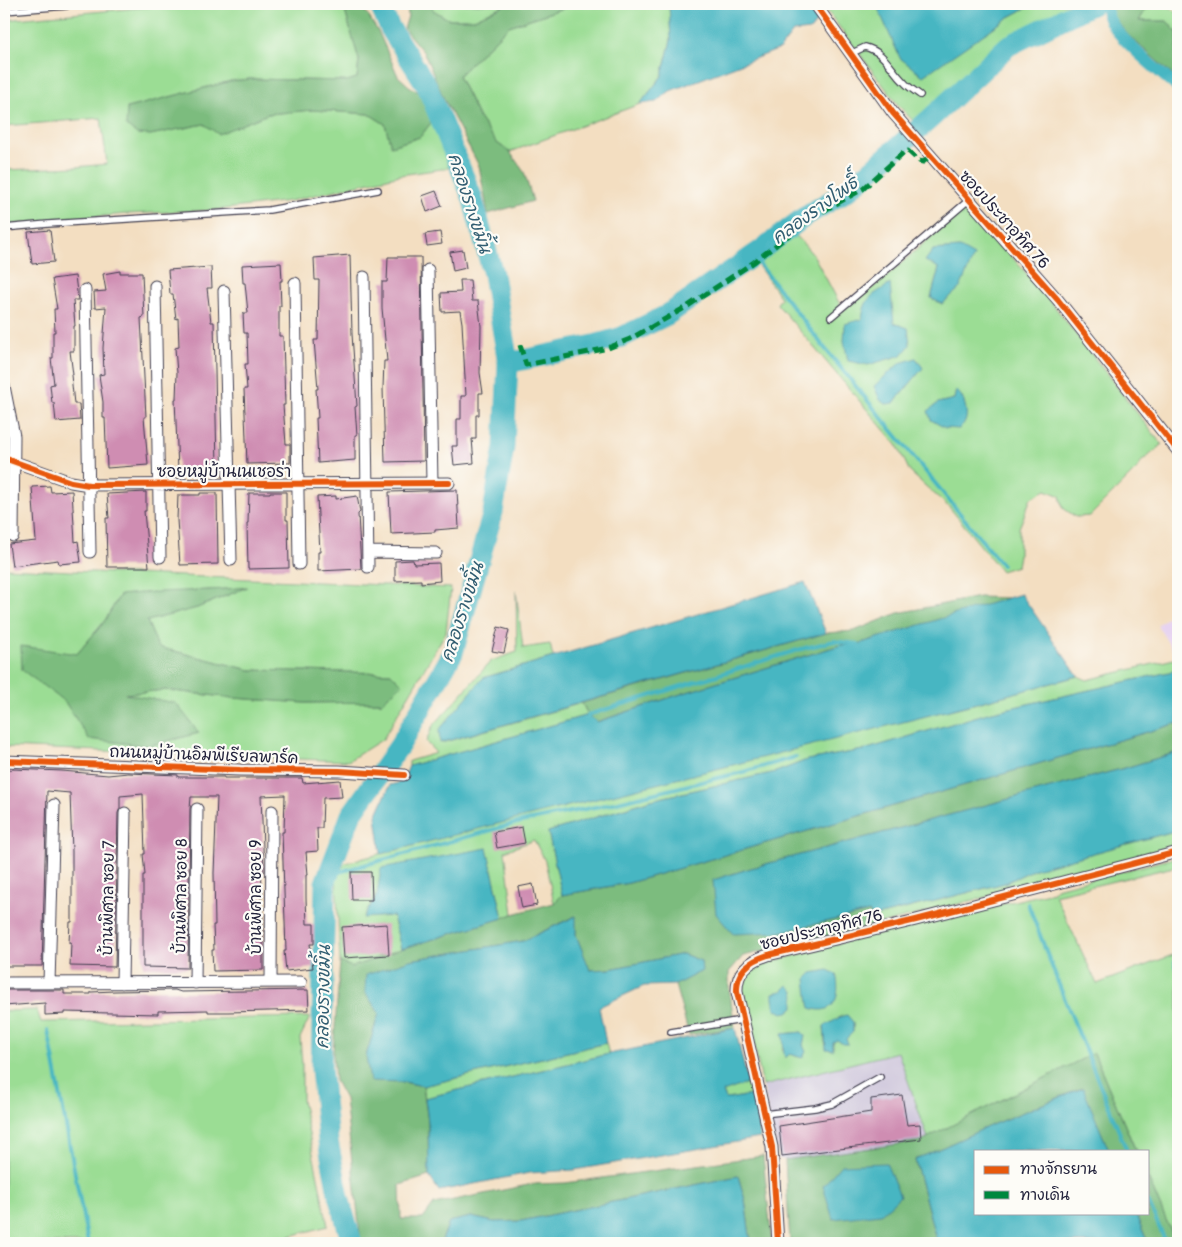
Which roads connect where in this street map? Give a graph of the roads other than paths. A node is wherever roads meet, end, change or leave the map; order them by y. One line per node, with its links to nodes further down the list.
1 (69, 4): 3 (lane)
2 (815, 4): 4 (street, ซอยประชาอุทิศ 76)
3 (4, 11)
4 (850, 54): 5 (lane); 7 (street, ซอยประชาอุทิศ 76)
5 (920, 95)
6 (378, 190): 8 (lane)
7 (970, 199): 15 (lane); 17 (street, ซอยประชาอุทิศ 76)
8 (4, 228)
9 (428, 270): 20 (street)
10 (364, 277): 19 (street)
11 (296, 283): 24 (street)
12 (155, 286): 22 (street)
13 (85, 290): 25 (street)
14 (224, 291): 23 (street)
15 (831, 317)
16 (4, 386): 18 (street)
17 (1178, 451)
18 (9, 459): 25 (street, ซอยหมู่บ้านเนเชอร่า); 26 (street)
19 (367, 483): 20 (street, ซอยหมู่บ้านเนเชอร่า); 24 (street, ซอยหมู่บ้านเนเชอร่า); 28 (street)
20 (432, 483): 21 (street, ซอยหมู่บ้านเนเชอร่า)
21 (449, 483)
22 (158, 484): 23 (street, ซอยหมู่บ้านเนเชอร่า); 25 (street, ซอยหมู่บ้านเนเชอร่า); 30 (street)
23 (230, 484): 24 (street, ซอยหมู่บ้านเนเชอร่า); 31 (street)
24 (299, 484): 32 (street)
25 (89, 485): 27 (street)
26 (13, 536)
27 (90, 552)
28 (368, 552): 29 (street); 33 (street)
29 (436, 553)
30 (160, 557)
31 (231, 560)
32 (300, 564)
33 (368, 567)
34 (4, 761): 35 (street, ถนนหมู่บ้านอิมพีเรียลพาร์ค)
35 (404, 775)
36 (54, 806): 44 (street)
37 (197, 809): 46 (street, บ้านพิศาล ซอย 8)
38 (272, 811): 41 (street, บ้านพิศาล ซอย 9)
39 (125, 813): 45 (street, บ้านพิศาล ซอย 7)
40 (1178, 852): 47 (street, ซอยประชาอุทิศ 76)
41 (272, 982): 42 (street); 46 (street)
42 (301, 982)
43 (4, 983): 44 (street)
44 (49, 983): 45 (street)
45 (122, 983): 46 (street)
46 (195, 983)
47 (742, 1020): 48 (lane); 50 (street, ซอยประชาอุทิศ 76)
48 (671, 1032)
49 (880, 1076): 50 (lane)
50 (764, 1114): 51 (street, ซอยประชาอุทิศ 76)
51 (778, 1243)

